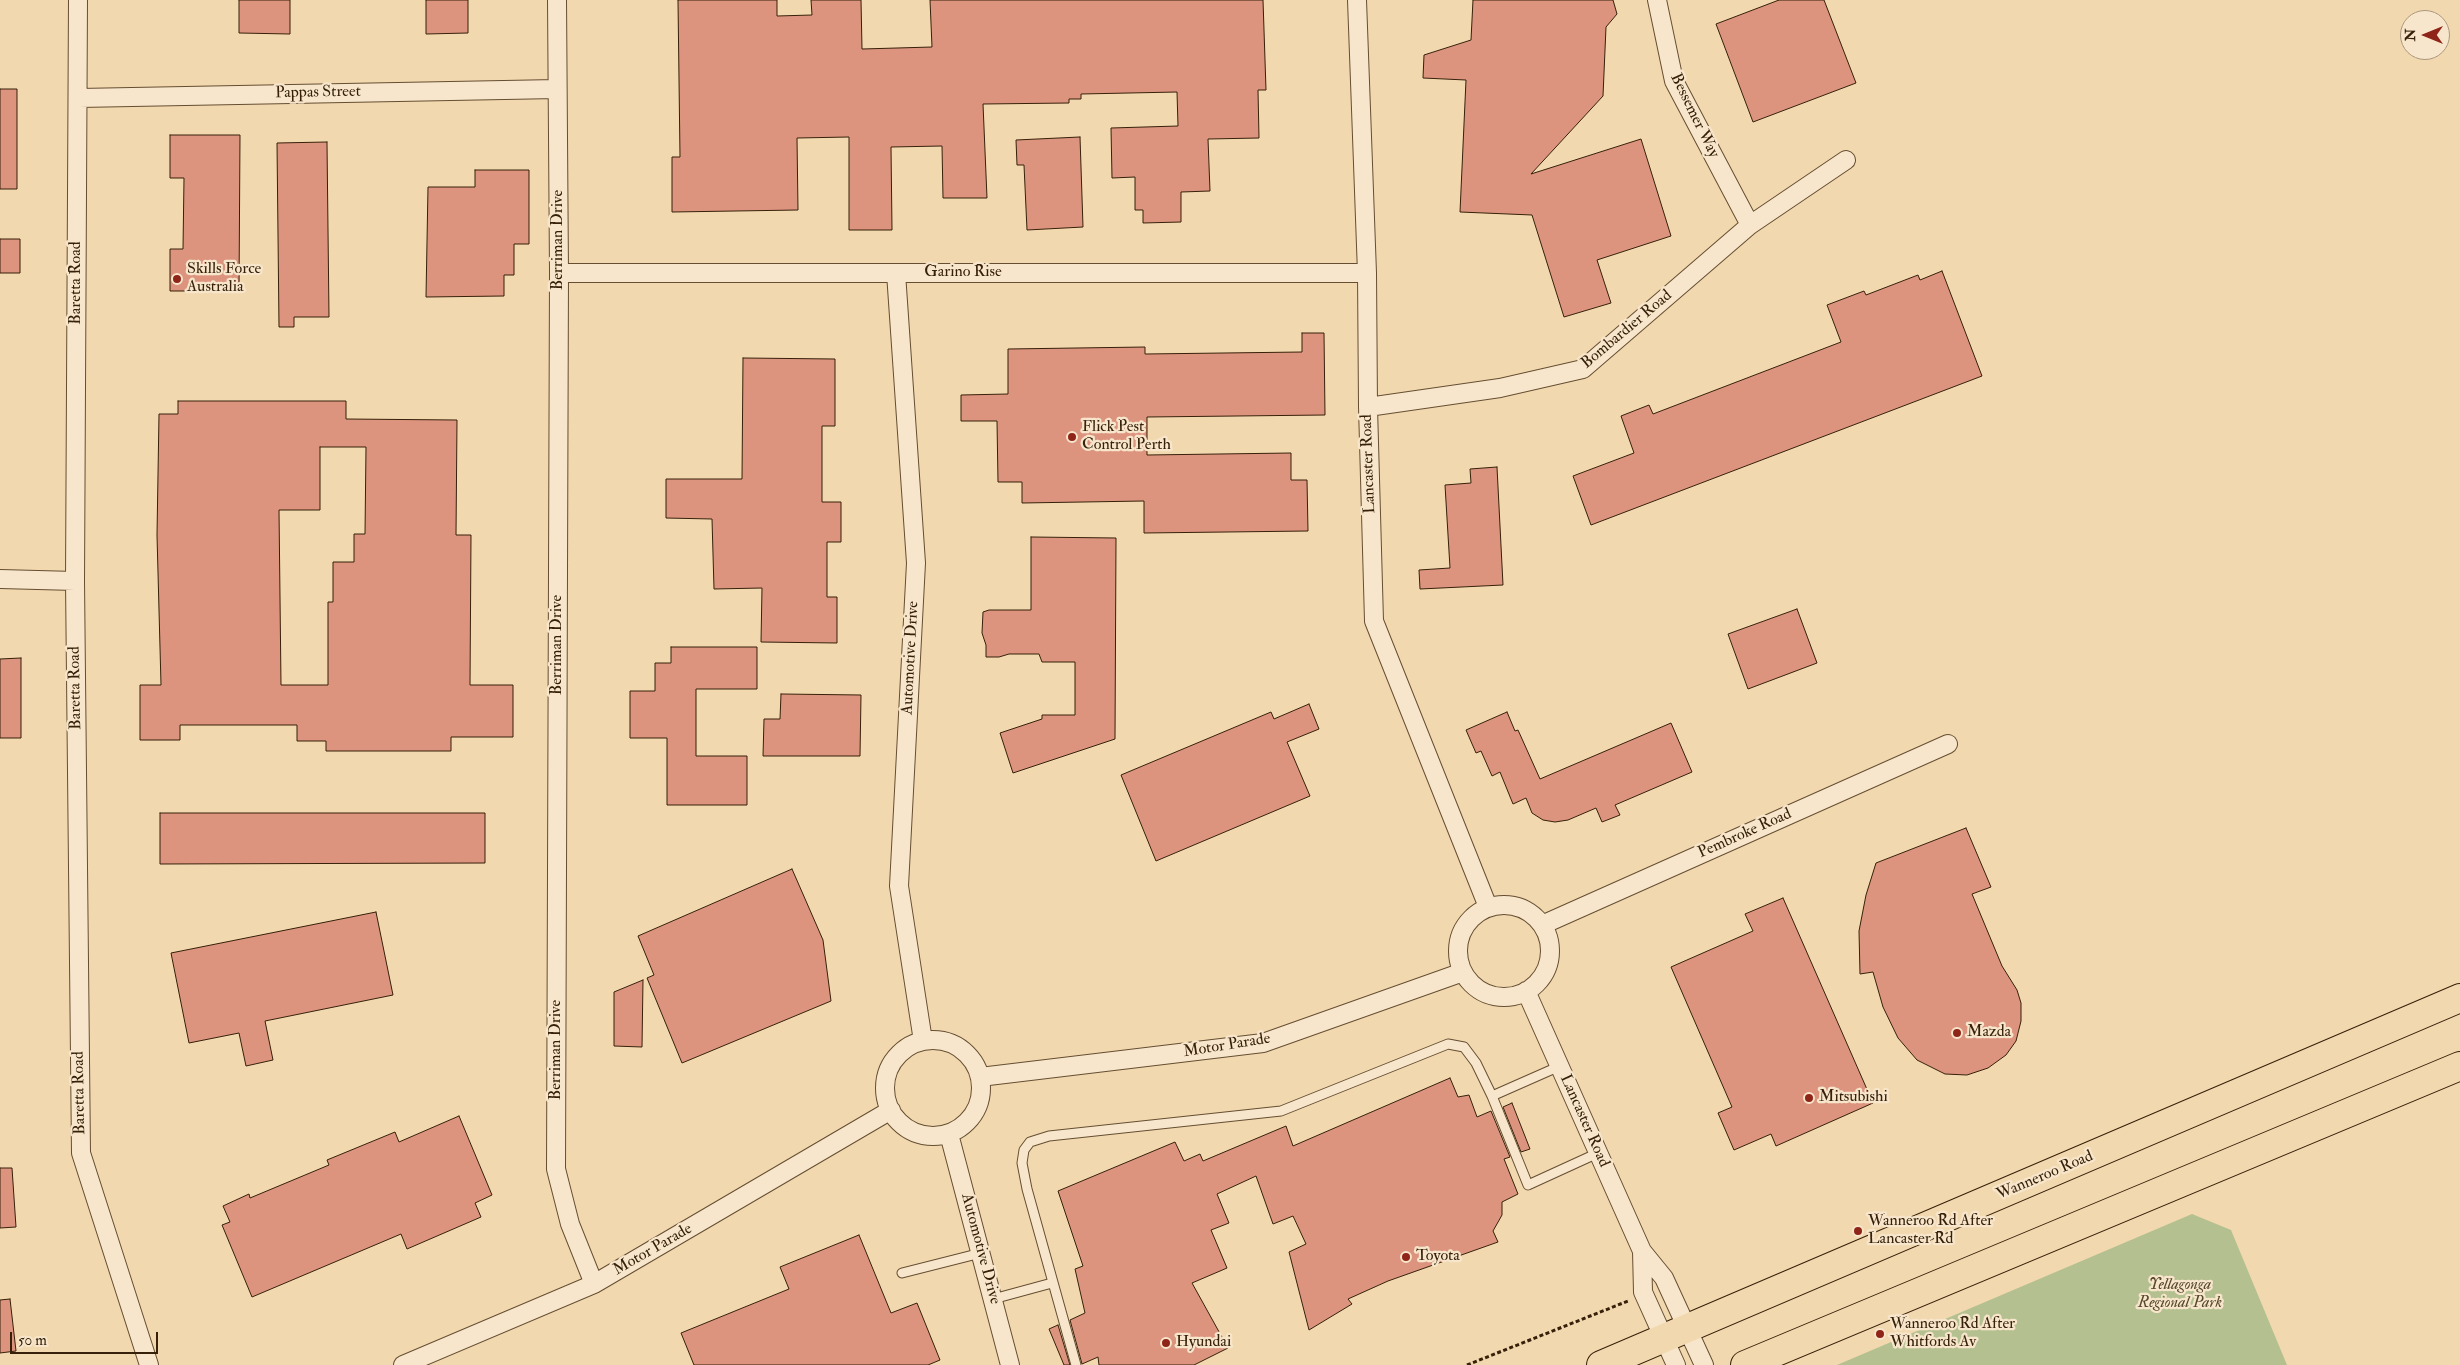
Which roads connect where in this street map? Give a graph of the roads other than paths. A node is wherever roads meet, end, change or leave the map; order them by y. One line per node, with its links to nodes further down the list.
1 (78, 0): 6 (street, Baretta Road)
2 (557, 0): 5 (street, Berriman Drive)
3 (1357, 0): 11 (street, Lancaster Road)
4 (1657, 0): 8 (street, Bessemer Way)
5 (557, 89): 6 (street, Pappas Street); 9 (street, Berriman Drive)
6 (79, 98): 14 (street, Baretta Road)
7 (1846, 160): 8 (street, Bombardier Road)
8 (1750, 225): 12 (street, Bombardier Road)
9 (559, 273): 10 (street, Garino Rise); 33 (street, Berriman Drive)
10 (896, 273): 11 (street, Garino Rise); 21 (street, Automotive Drive)
11 (1368, 273): 12 (street, Lancaster Road)
12 (1368, 407): 16 (street, Lancaster Road)
13 (0, 579): 14 (street)
14 (75, 581): 36 (street, Baretta Road)
15 (1948, 744): 17 (street, Pembroke Road)
16 (1488, 907): 17 (street); 18 (street)
17 (1542, 925): 19 (street)
18 (1463, 972): 19 (street); 24 (street, Motor Parade)
19 (1526, 991): 22 (street, Lancaster Road)
20 (2460, 998): 35 (highway, Wanneroo Road)
21 (923, 1040): 24 (street); 26 (street)
22 (1560, 1066): 25 (lane); 28 (street, Lancaster Road)
23 (2460, 1066): 43 (highway)
24 (980, 1077): 27 (street)
25 (1492, 1096): 28 (lane); 32 (lane)
26 (891, 1110): 27 (street); 33 (street, Motor Parade)
27 (949, 1134): 30 (street, Automotive Drive)
28 (1598, 1153): 29 (street, Lancaster Road)
29 (1642, 1251): 35 (street, Lancaster Road); 35 (street, Lancaster Road)
30 (981, 1253): 31 (lane); 34 (street, Automotive Drive)
31 (902, 1273)
32 (1052, 1283): 34 (lane); 39 (lane)
33 (594, 1284): 37 (street, Motor Parade)
34 (993, 1299): 38 (street, Automotive Drive)
35 (1676, 1334): 40 (highway, Wanneroo Road); 41 (street, Lancaster Road); 42 (street, Lancaster Road)
36 (149, 1365)
37 (403, 1365)
38 (1010, 1365)
39 (1076, 1365)
40 (1601, 1365)
41 (1676, 1365)
42 (1704, 1365)
43 (1745, 1365)

